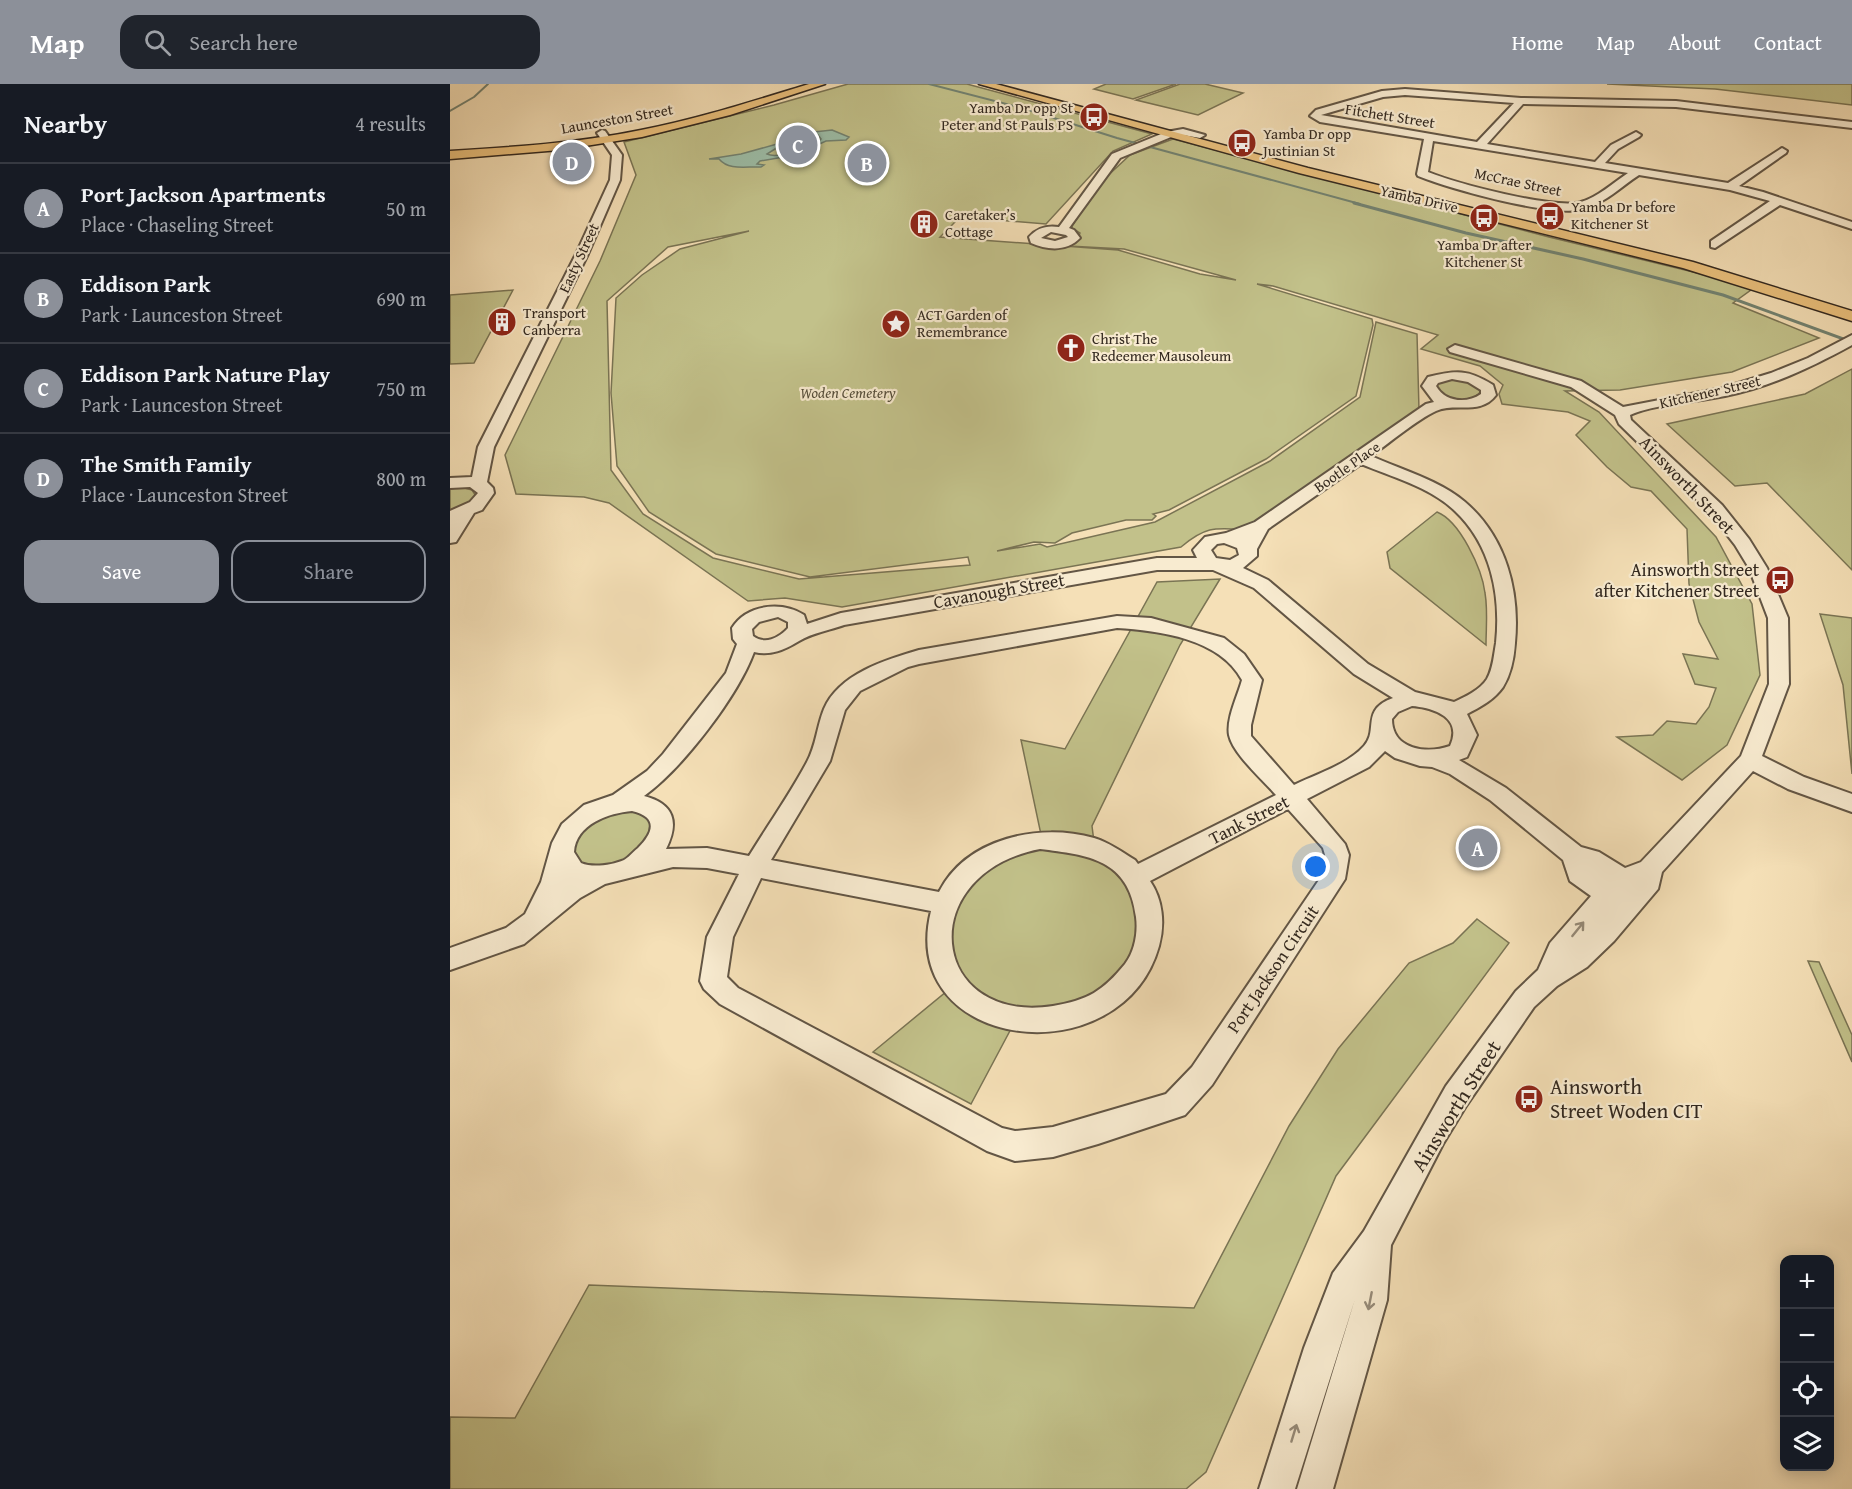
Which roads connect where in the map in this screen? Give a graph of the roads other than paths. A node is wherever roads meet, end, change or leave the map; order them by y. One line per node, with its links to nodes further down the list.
1 (795, 84): 11 (main road, Launceston Street)
2 (820, 84): 11 (main road, Launceston Street)
3 (984, 84): 8 (main road, Yamba Drive)
4 (1012, 84): 6 (main road, Yamba Drive)
5 (1521, 101): 7 (street, Fitchett Street); 12 (street, Fitchett Street); 13 (street)
6 (1150, 121): 8 (street); 9 (main road, Yamba Drive)
7 (1852, 125)
8 (1169, 134): 9 (street); 24 (street); 26 (main road, Yamba Drive)
9 (1200, 135): 26 (main road, Yamba Drive)
10 (1636, 135): 17 (street)
11 (604, 137): 14 (main road, Launceston Street); 16 (main road, Launceston Street); 31 (street, Easty Street)
12 (1429, 138): 13 (street, Fitchett Street); 18 (street, McCrae Street)
13 (1479, 146): 17 (street, Fitchett Street)
14 (450, 147)
15 (1782, 151): 19 (street)
16 (450, 155)
17 (1598, 165): 18 (street, Fitchett Street)
18 (1637, 172): 19 (street, Fitchett Street)
19 (1730, 187): 20 (street, Fitchett Street)
20 (1778, 201): 22 (street, Fitchett Street); 25 (street)
21 (1852, 214): 22 (street)
22 (1836, 221): 23 (street, Fitchett Street)
23 (1852, 226)
24 (1062, 230)
25 (1715, 244)
26 (1850, 314)
27 (1850, 342): 30 (street, Kitchener Street)
28 (1455, 349): 30 (street, Ainsworth Street)
29 (1433, 402): 29 (street, Bootle Place); 32 (street, Bootle Place)
30 (1622, 413): 58 (street, Ainsworth Street)
31 (486, 447): 33 (street, Easty Street); 34 (street, Easty Street)
32 (1361, 458): 36 (street, Bootle Place); 52 (street)
33 (450, 481): 34 (street)
34 (479, 483): 35 (street, Easty Street)
35 (458, 514): 37 (street)
36 (1261, 526): 38 (street, Bootle Place); 40 (street, Bootle Place)
37 (450, 538)
38 (1229, 538): 39 (street, Bootle Place); 40 (street)
39 (1203, 546): 41 (street, Cavanough Street); 42 (street)
40 (1248, 552): 42 (street); 43 (street)
41 (1157, 564): 42 (street, Cavanough Street); 45 (street, Cavanough Street)
42 (1219, 565): 43 (street)
43 (1261, 584): 49 (street)
44 (793, 615): 45 (street, Cavanough Street); 46 (street); 47 (street)
45 (841, 618): 46 (street, Cavanough Street)
46 (795, 635): 48 (street)
47 (747, 644): 48 (street); 50 (street)
48 (775, 646): 50 (street)
49 (1361, 669): 51 (street); 53 (street)
50 (735, 675): 56 (street)
51 (1411, 699): 52 (street); 53 (street)
52 (1453, 712): 54 (street)
53 (1381, 722): 55 (street); 59 (street, Tank Street)
54 (1464, 744): 57 (street); 60 (street)
55 (1407, 756): 57 (street); 59 (street, Tank Street)
56 (671, 760): 62 (street); 64 (street)
57 (1438, 760): 60 (street)
58 (1750, 760): 63 (street); 71 (street, Ainsworth Street)
59 (1361, 761): 61 (street, Tank Street)
60 (1498, 794): 71 (street)
61 (1292, 798): 68 (street, Port Jackson Circuit); 68 (street, Port Jackson Circuit); 70 (street, Tank Street)
62 (620, 802): 64 (street); 65 (street)
63 (1852, 802)
64 (659, 816): 66 (street); 67 (street)
65 (562, 854): 69 (street); 73 (street)
66 (707, 858): 67 (street); 68 (street)
67 (636, 864): 69 (street)
68 (754, 868): 72 (street)
69 (598, 876): 73 (street)
70 (1137, 877): 72 (street); 72 (street)
71 (1630, 888): 75 (street, Ainsworth Street)
72 (945, 903)
73 (532, 922): 74 (street)
74 (450, 959)
75 (1376, 1242): 76 (street, Ainsworth Street, one-way to 75); 77 (street, Ainsworth Street, one-way to 77)
76 (1277, 1489)
77 (1315, 1489)

